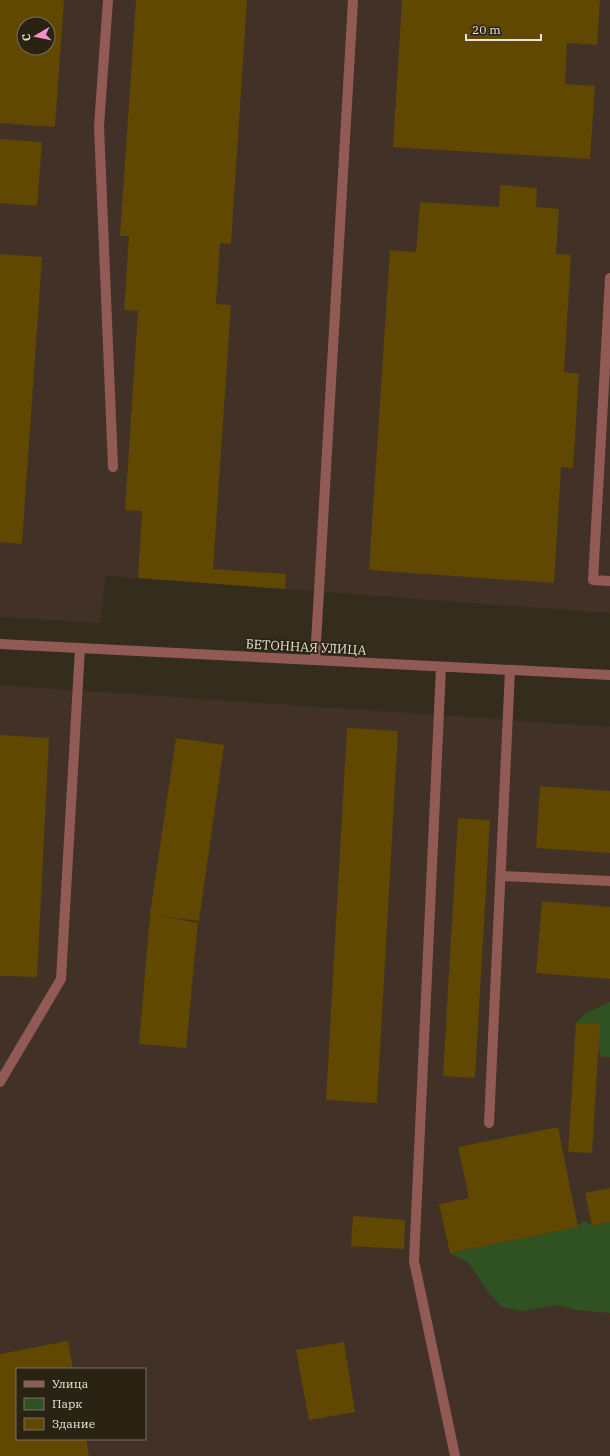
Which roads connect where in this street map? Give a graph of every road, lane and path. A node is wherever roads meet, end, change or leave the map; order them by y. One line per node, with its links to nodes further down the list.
1 (108, 0): 4 (street)
2 (353, 0): 8 (street)
3 (610, 278): 5 (street)
4 (113, 467)
5 (610, 581)
6 (0, 644): 7 (street, БЕТОННАЯ УЛИЦА)
7 (80, 648): 8 (street, БЕТОННАЯ УЛИЦА); 14 (street)
8 (315, 660): 9 (street, БЕТОННАЯ УЛИЦА)
9 (440, 667): 10 (street, БЕТОННАЯ УЛИЦА); 16 (street)
10 (510, 670): 11 (street, БЕТОННАЯ УЛИЦА); 12 (street)
11 (610, 675)
12 (501, 876): 13 (street); 15 (street)
13 (610, 881)
14 (0, 1082)
15 (489, 1123)
16 (455, 1456)

